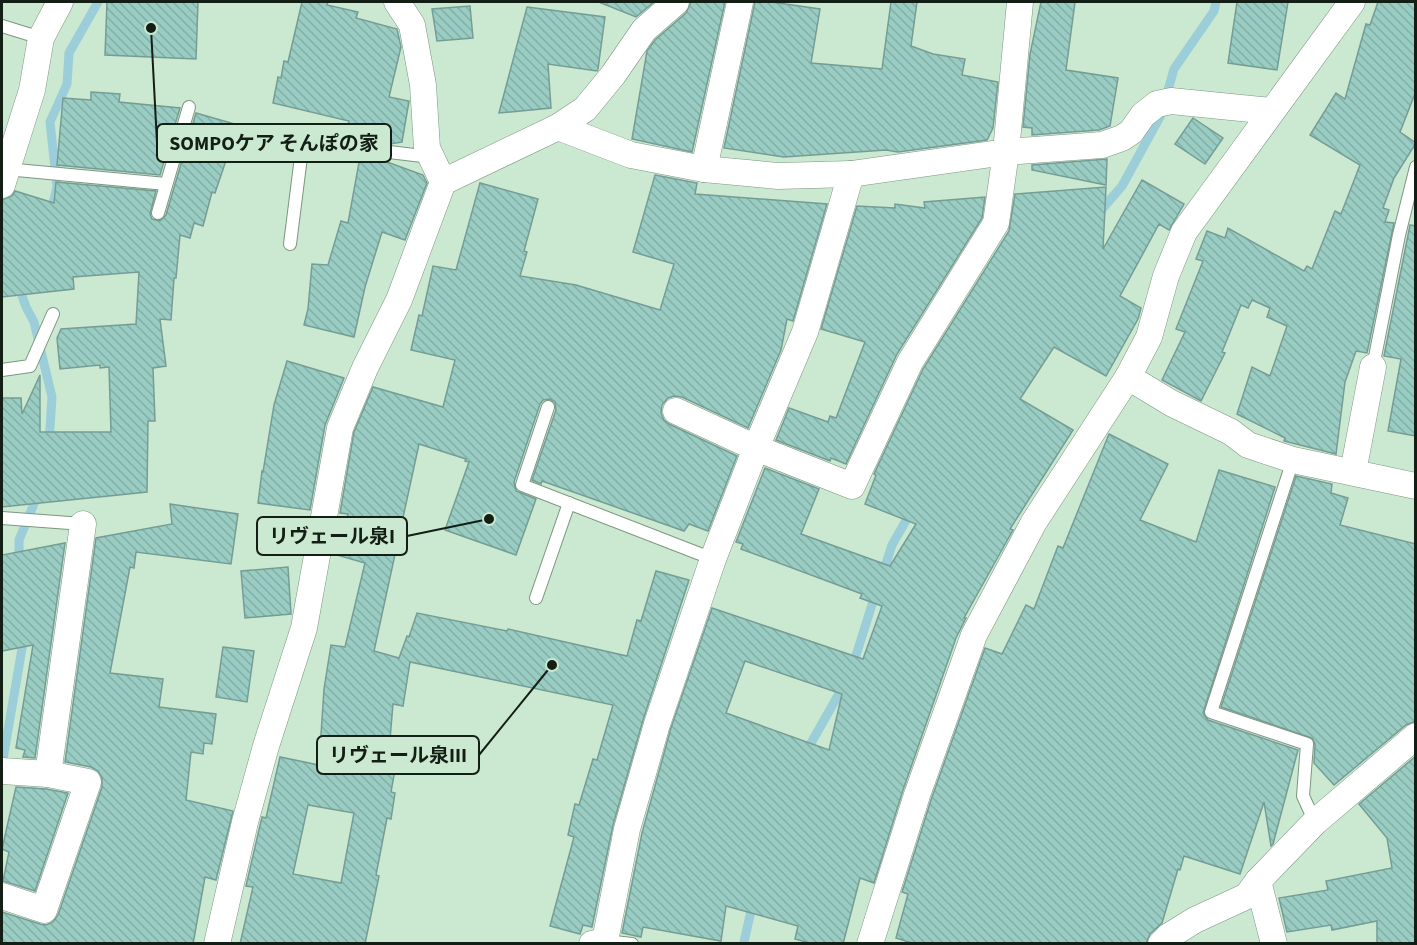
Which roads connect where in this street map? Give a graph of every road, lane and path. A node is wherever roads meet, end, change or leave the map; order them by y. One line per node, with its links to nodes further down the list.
1 (60, 2): 8 (street)
2 (397, 2): 15 (street)
3 (676, 2): 11 (street)
4 (740, 2): 17 (street)
5 (1020, 2): 14 (street)
6 (1352, 2): 10 (street)
7 (2, 26): 8 (lane)
8 (41, 38): 19 (street)
9 (189, 107): 21 (lane)
10 (1271, 111): 14 (street); 27 (street)
11 (558, 127): 17 (street); 20 (street)
12 (255, 136): 13 (lane)
13 (303, 141): 15 (lane); 23 (lane)
14 (1006, 152): 18 (street); 30 (street)
15 (431, 157): 20 (street)
16 (1416, 167): 25 (lane)
17 (704, 169): 18 (street)
18 (851, 174): 30 (street)
19 (4, 177): 21 (lane)
20 (443, 182): 46 (street)
21 (166, 184): 22 (lane)
22 (158, 213)
23 (290, 244)
24 (53, 314): 26 (lane)
25 (1373, 367): 32 (street)
26 (2, 370)
27 (1128, 377): 31 (street); 48 (street)
28 (548, 407): 34 (lane)
29 (676, 411): 30 (street)
30 (756, 448): 37 (street)
31 (1293, 460): 32 (street); 42 (lane)
32 (1353, 472): 33 (street)
33 (1416, 486)
34 (569, 503): 37 (lane); 38 (lane)
35 (8, 518): 36 (lane)
36 (83, 524): 41 (street)
37 (713, 559): 45 (street)
38 (536, 598)
39 (1416, 736): 42 (street)
40 (10, 771): 41 (street)
41 (48, 774): 44 (street)
42 (1315, 822): 43 (street)
43 (1258, 881): 49 (street); 50 (street)
44 (2, 896)
45 (599, 942): 47 (lane)
46 (217, 944)
47 (632, 944)
48 (870, 944)
49 (1161, 944)
50 (1274, 944)

